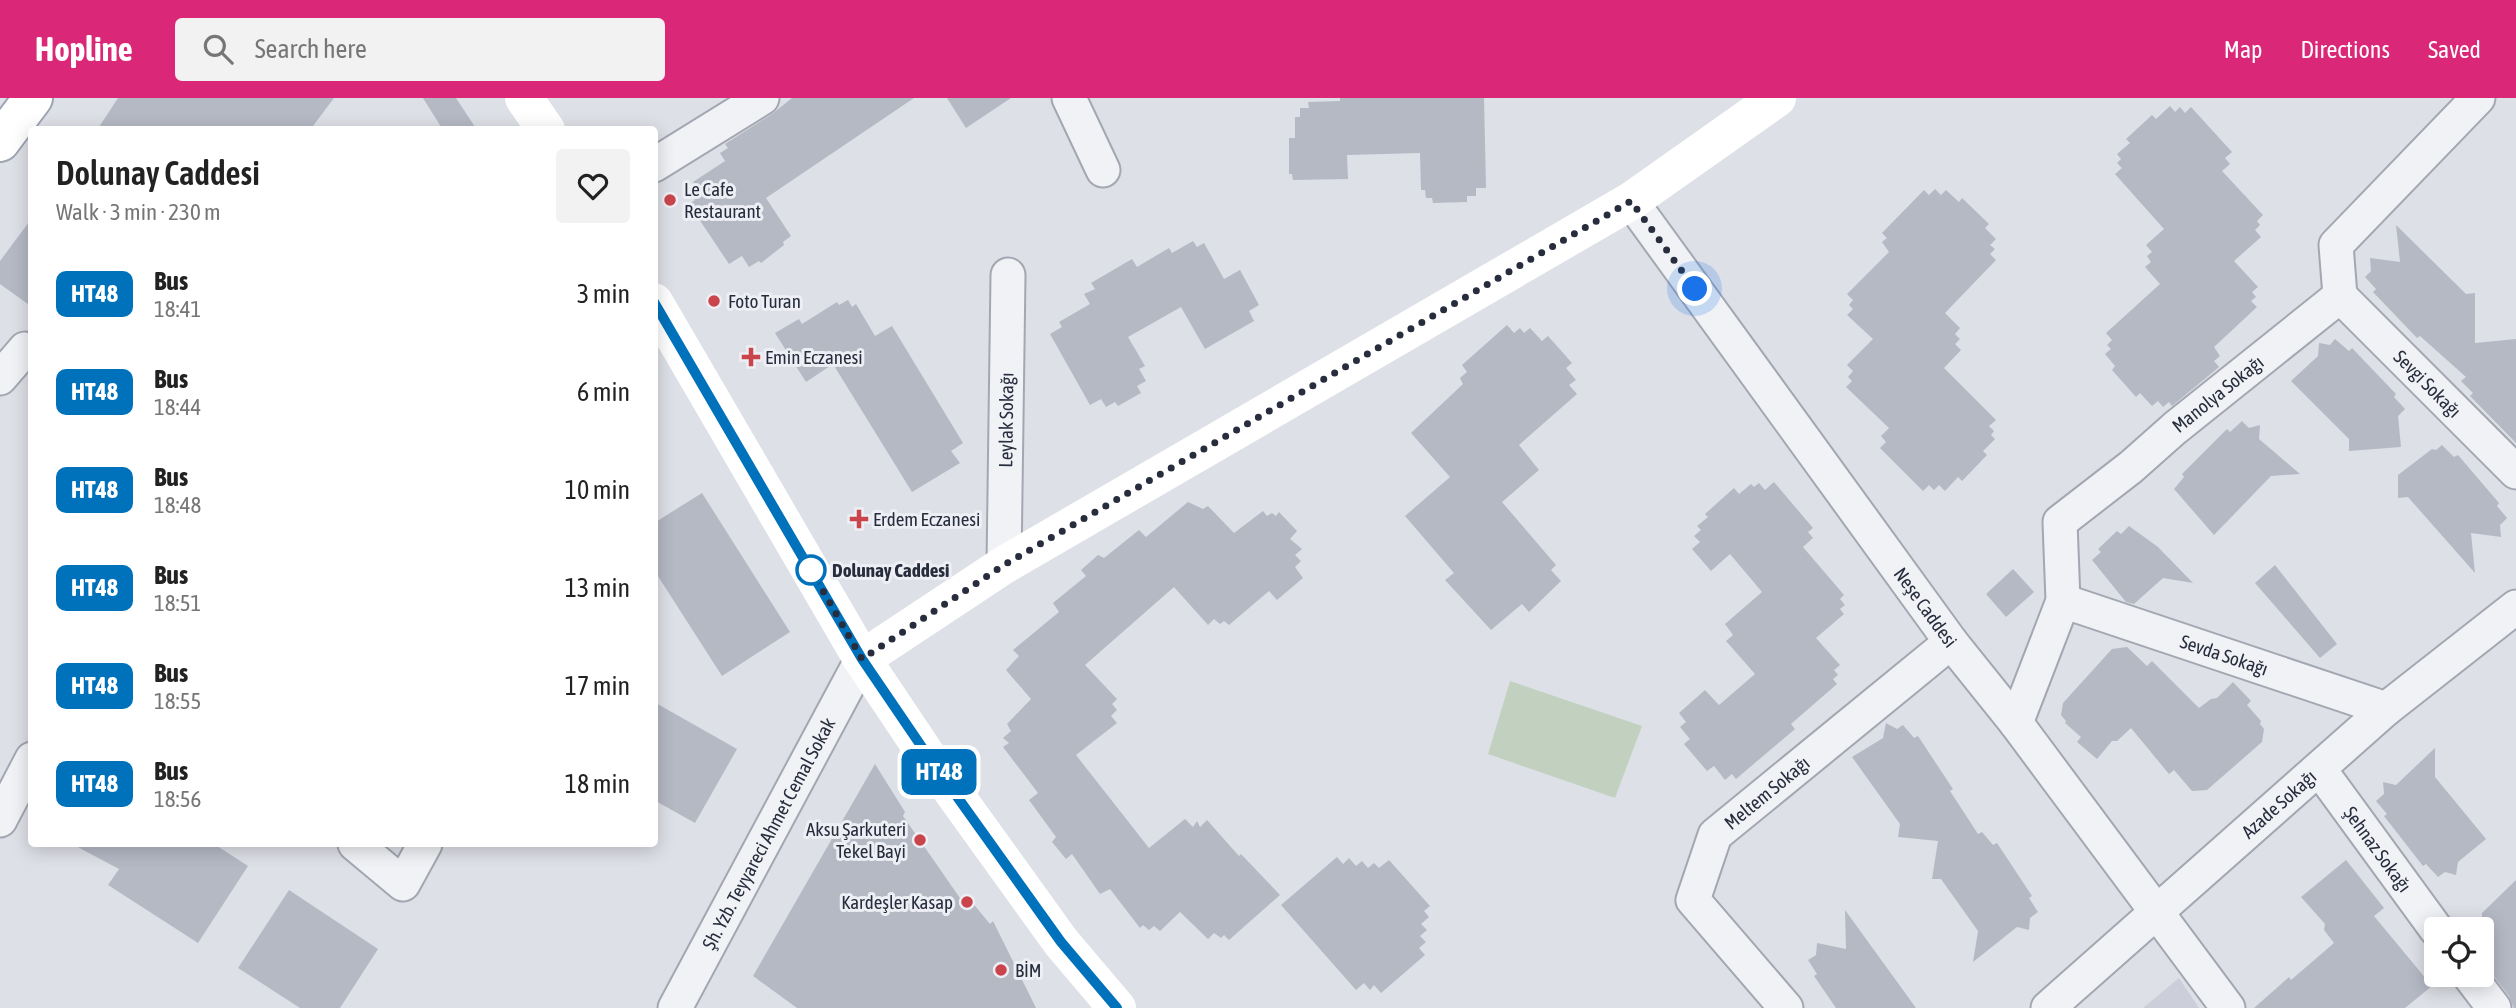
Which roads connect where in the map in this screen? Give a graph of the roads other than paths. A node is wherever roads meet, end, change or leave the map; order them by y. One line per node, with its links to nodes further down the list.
1 (33, 98): 8 (main road)
2 (524, 98): 7 (main road)
3 (762, 98): 9 (street)
4 (1069, 98): 10 (street)
5 (1777, 98): 11 (main road)
6 (2478, 98): 13 (street)
7 (543, 126)
8 (0, 142)
9 (658, 163)
10 (1103, 170)
11 (1631, 201): 18 (main road); 21 (street, Neşe Caddesi)
12 (1008, 275): 18 (street, Leylak Sokağı)
13 (2340, 296): 17 (street, Sevgi Sokağı); 19 (street, Manolya Sokağı)
14 (658, 309): 22 (main road)
15 (28, 351): 16 (street)
16 (0, 378)
17 (2516, 472)
18 (1004, 565): 22 (main road)
19 (2063, 601): 23 (street, Sevda Sokağı); 24 (street, Manolya Sokağı)
20 (2516, 607): 23 (street, Azade Sokağı)
21 (1951, 642): 24 (street, Neşe Caddesi); 34 (street, Meltem Sokağı)
22 (862, 659): 32 (main road); 33 (street, Şh. Yzb. Teyyareci Ahmet Cemal Sokak)
23 (2386, 709): 26 (street, Azade Sokağı)
24 (2016, 723): 30 (street, Neşe Caddesi)
25 (28, 767): 27 (street)
26 (2320, 770): 30 (street, Azade Sokağı); 31 (street, Şehnaz Sokağı)
27 (0, 820)
28 (359, 847): 29 (street)
29 (423, 847)
30 (2158, 912): 35 (street, Azade Sokağı); 36 (street, Neşe Caddesi)
31 (2427, 917)
32 (1105, 1003)
33 (674, 1008)
34 (1786, 1008)
35 (2048, 1008)
36 (2228, 1008)

